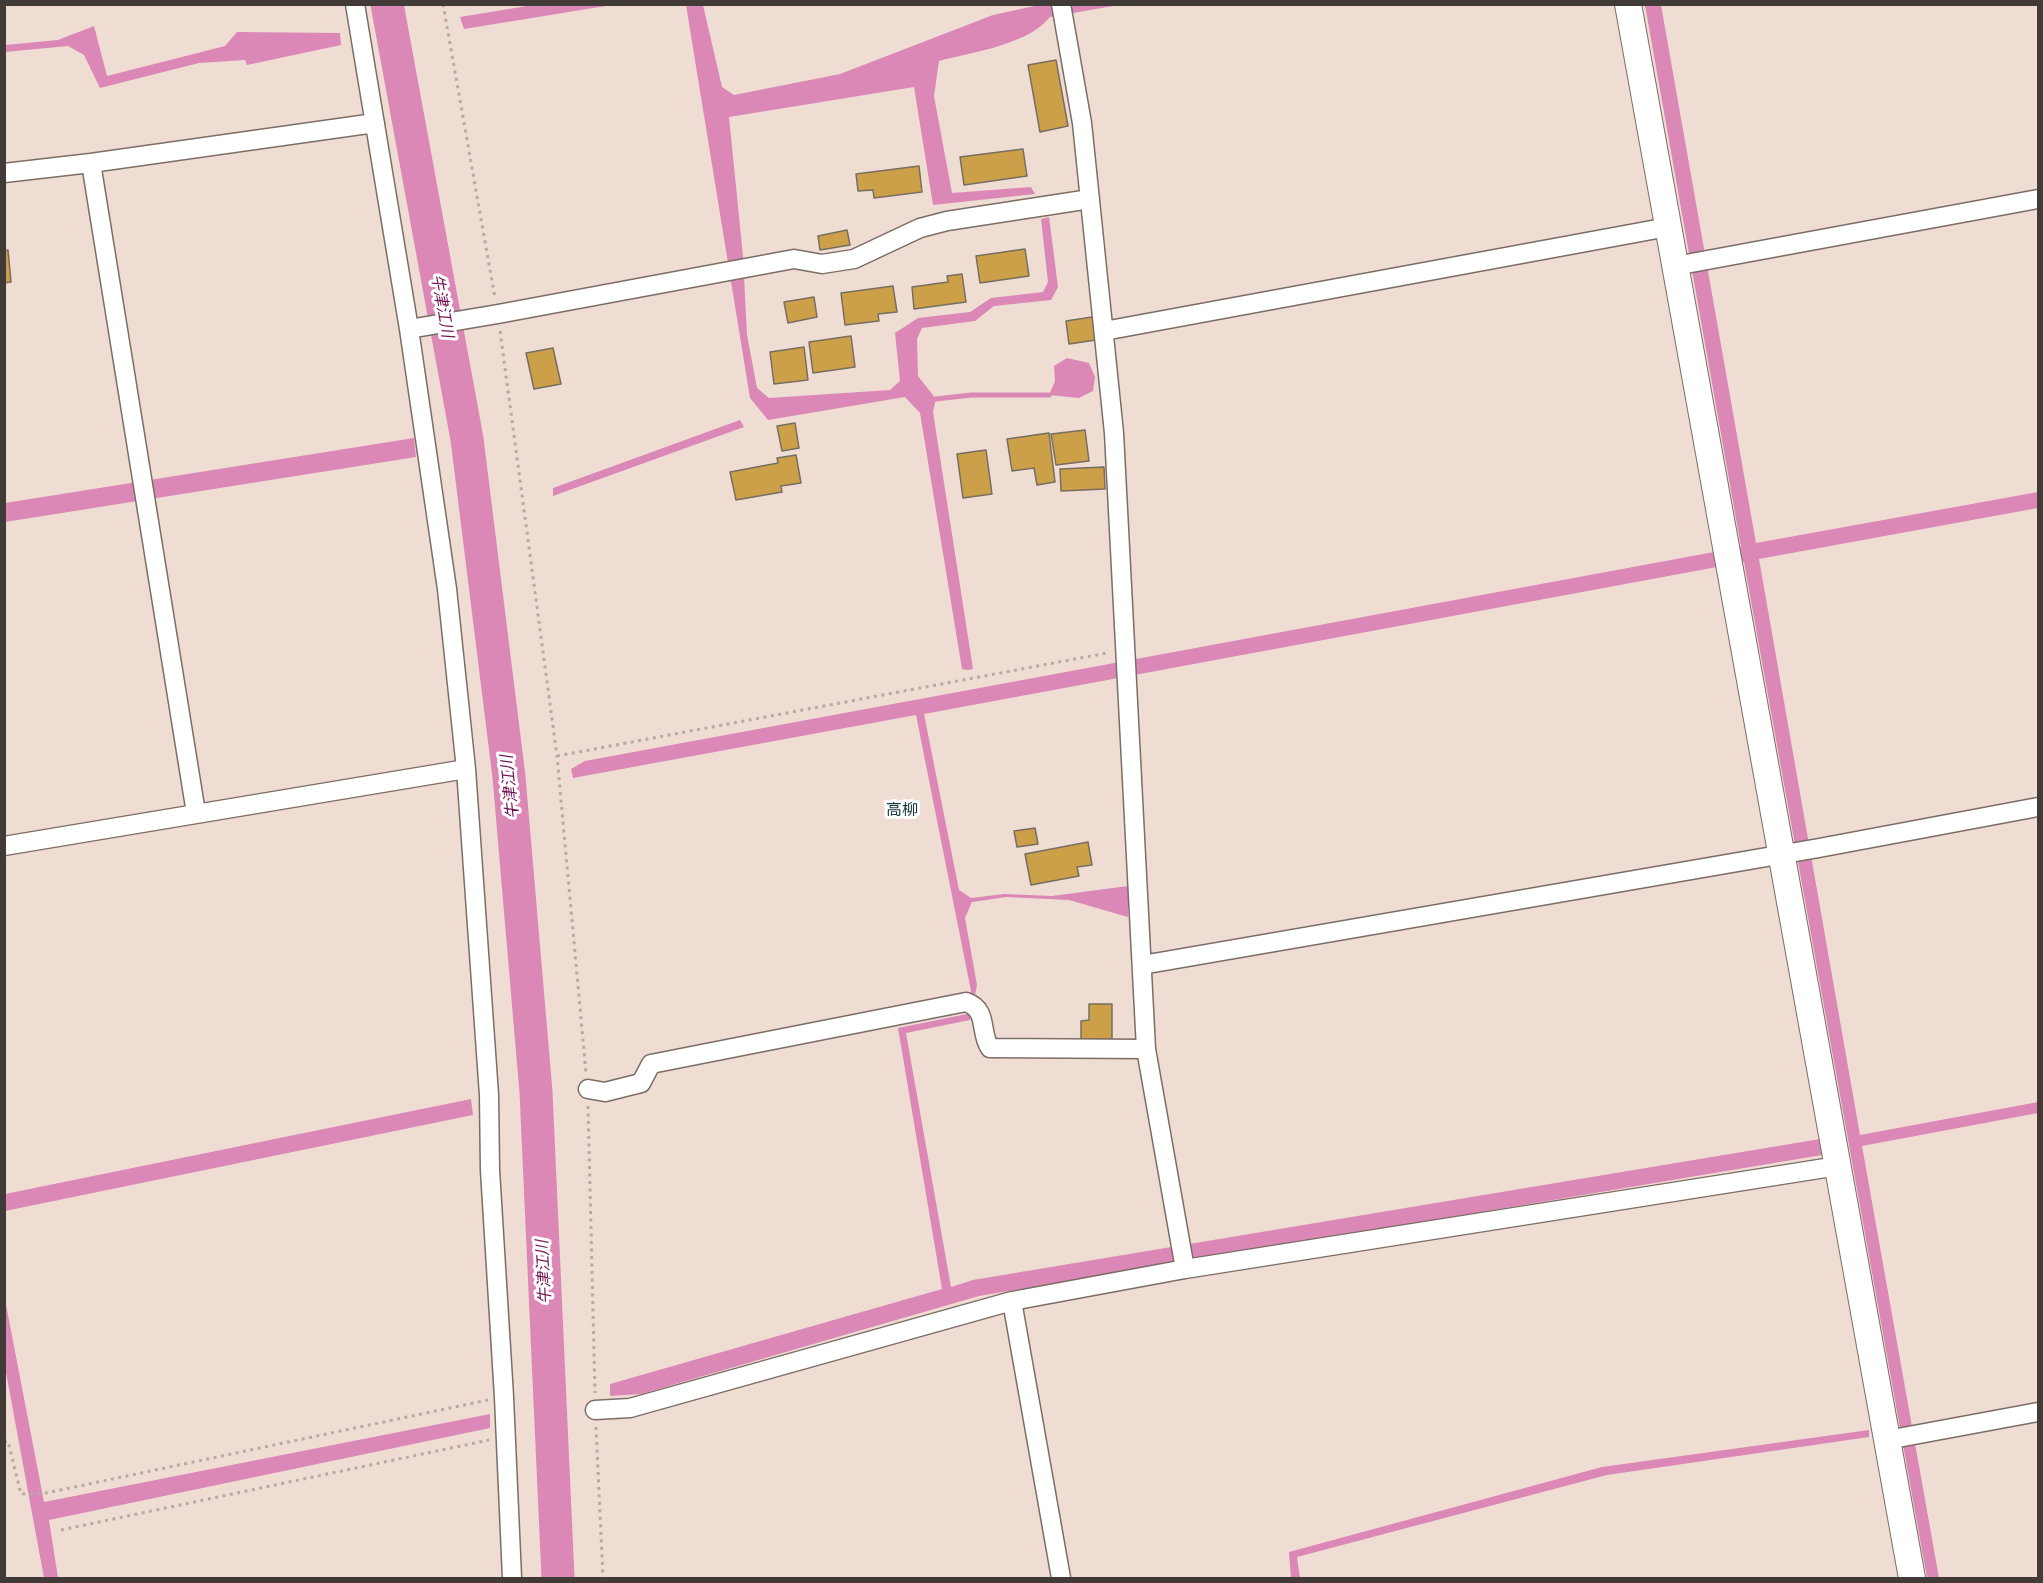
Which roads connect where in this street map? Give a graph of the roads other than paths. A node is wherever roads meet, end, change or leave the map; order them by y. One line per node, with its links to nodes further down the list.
1 (355, 4): 4 (street)
2 (1628, 4): 9 (street)
3 (1062, 12): 7 (street)
4 (375, 123): 5 (street); 11 (street)
5 (91, 163): 6 (street); 15 (street)
6 (4, 172)
7 (1090, 199): 11 (street); 12 (street)
8 (2038, 200): 10 (street)
9 (1668, 227): 10 (street); 12 (street)
10 (1675, 266): 17 (street)
11 (409, 329): 13 (street)
12 (1104, 331): 18 (street)
13 (466, 769): 15 (street); 27 (street)
14 (2038, 807): 17 (street)
15 (196, 813): 16 (street)
16 (4, 846)
17 (1782, 854): 18 (street); 21 (street)
18 (1142, 965): 19 (street)
19 (1146, 1049): 20 (street); 22 (street)
20 (588, 1089)
21 (1838, 1166): 22 (street); 26 (street)
22 (1185, 1269): 23 (street)
23 (1012, 1301): 24 (street); 28 (street)
24 (595, 1410)
25 (2038, 1412): 26 (street)
26 (1887, 1440): 29 (street)
27 (512, 1578)
28 (1061, 1578)
29 (1912, 1578)

